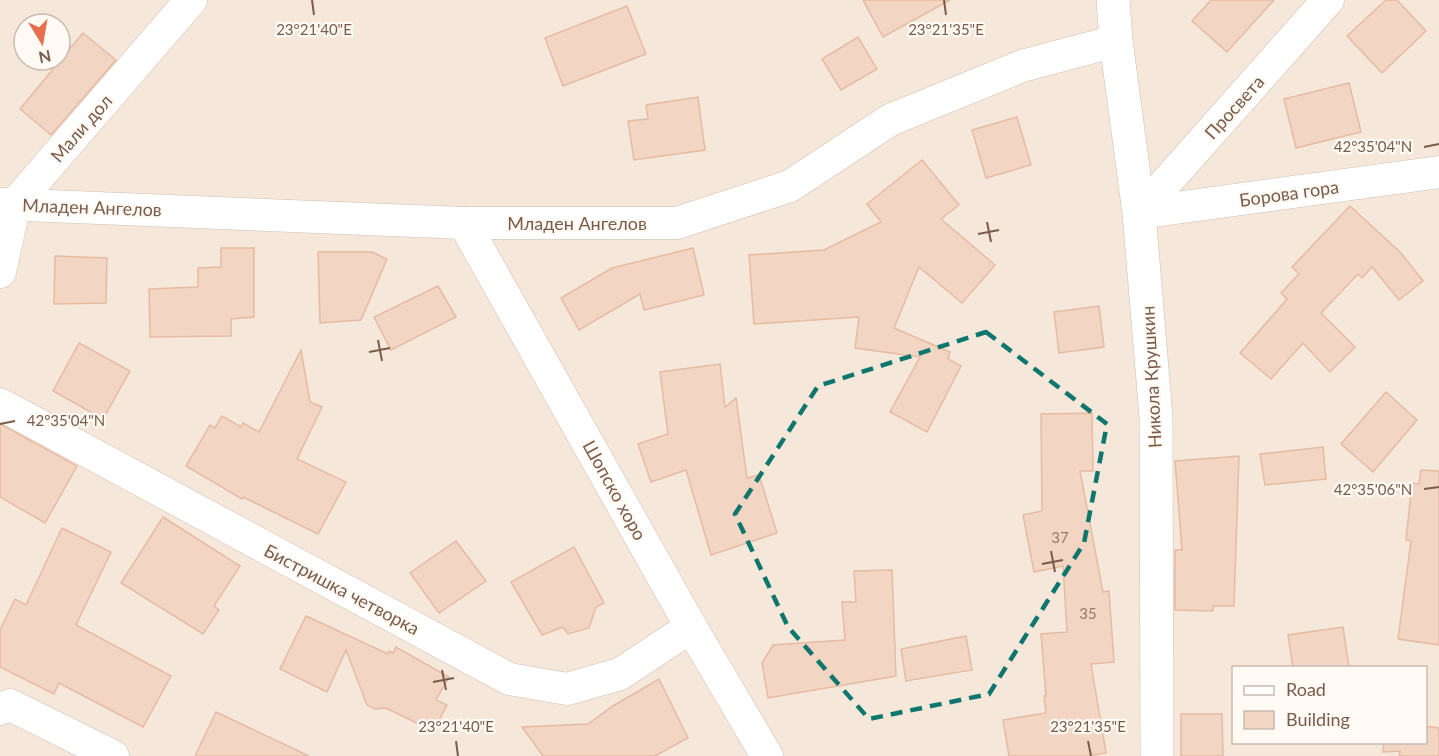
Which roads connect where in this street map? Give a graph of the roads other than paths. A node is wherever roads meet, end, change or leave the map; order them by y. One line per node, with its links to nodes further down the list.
1 (191, 0): 6 (street, Мали дол)
2 (1113, 0): 4 (street, Никола Крушкин)
3 (1328, 0): 7 (street, Просвета)
4 (1116, 41): 7 (street, Никола Крушкин); 8 (street, Младен Ангелов)
5 (1439, 172): 7 (street, Борова гора)
6 (8, 204): 8 (street, Младен Ангелов); 9 (street, Мали дол)
7 (1140, 213): 15 (street, Никола Крушкин)
8 (464, 223): 11 (street, Шопско хоро)
9 (0, 272)
10 (0, 405): 11 (street, Бистришка четворка)
11 (692, 627): 14 (street, Шопско хоро)
12 (0, 709): 13 (street)
13 (112, 756)
14 (767, 756)
15 (1157, 756)

